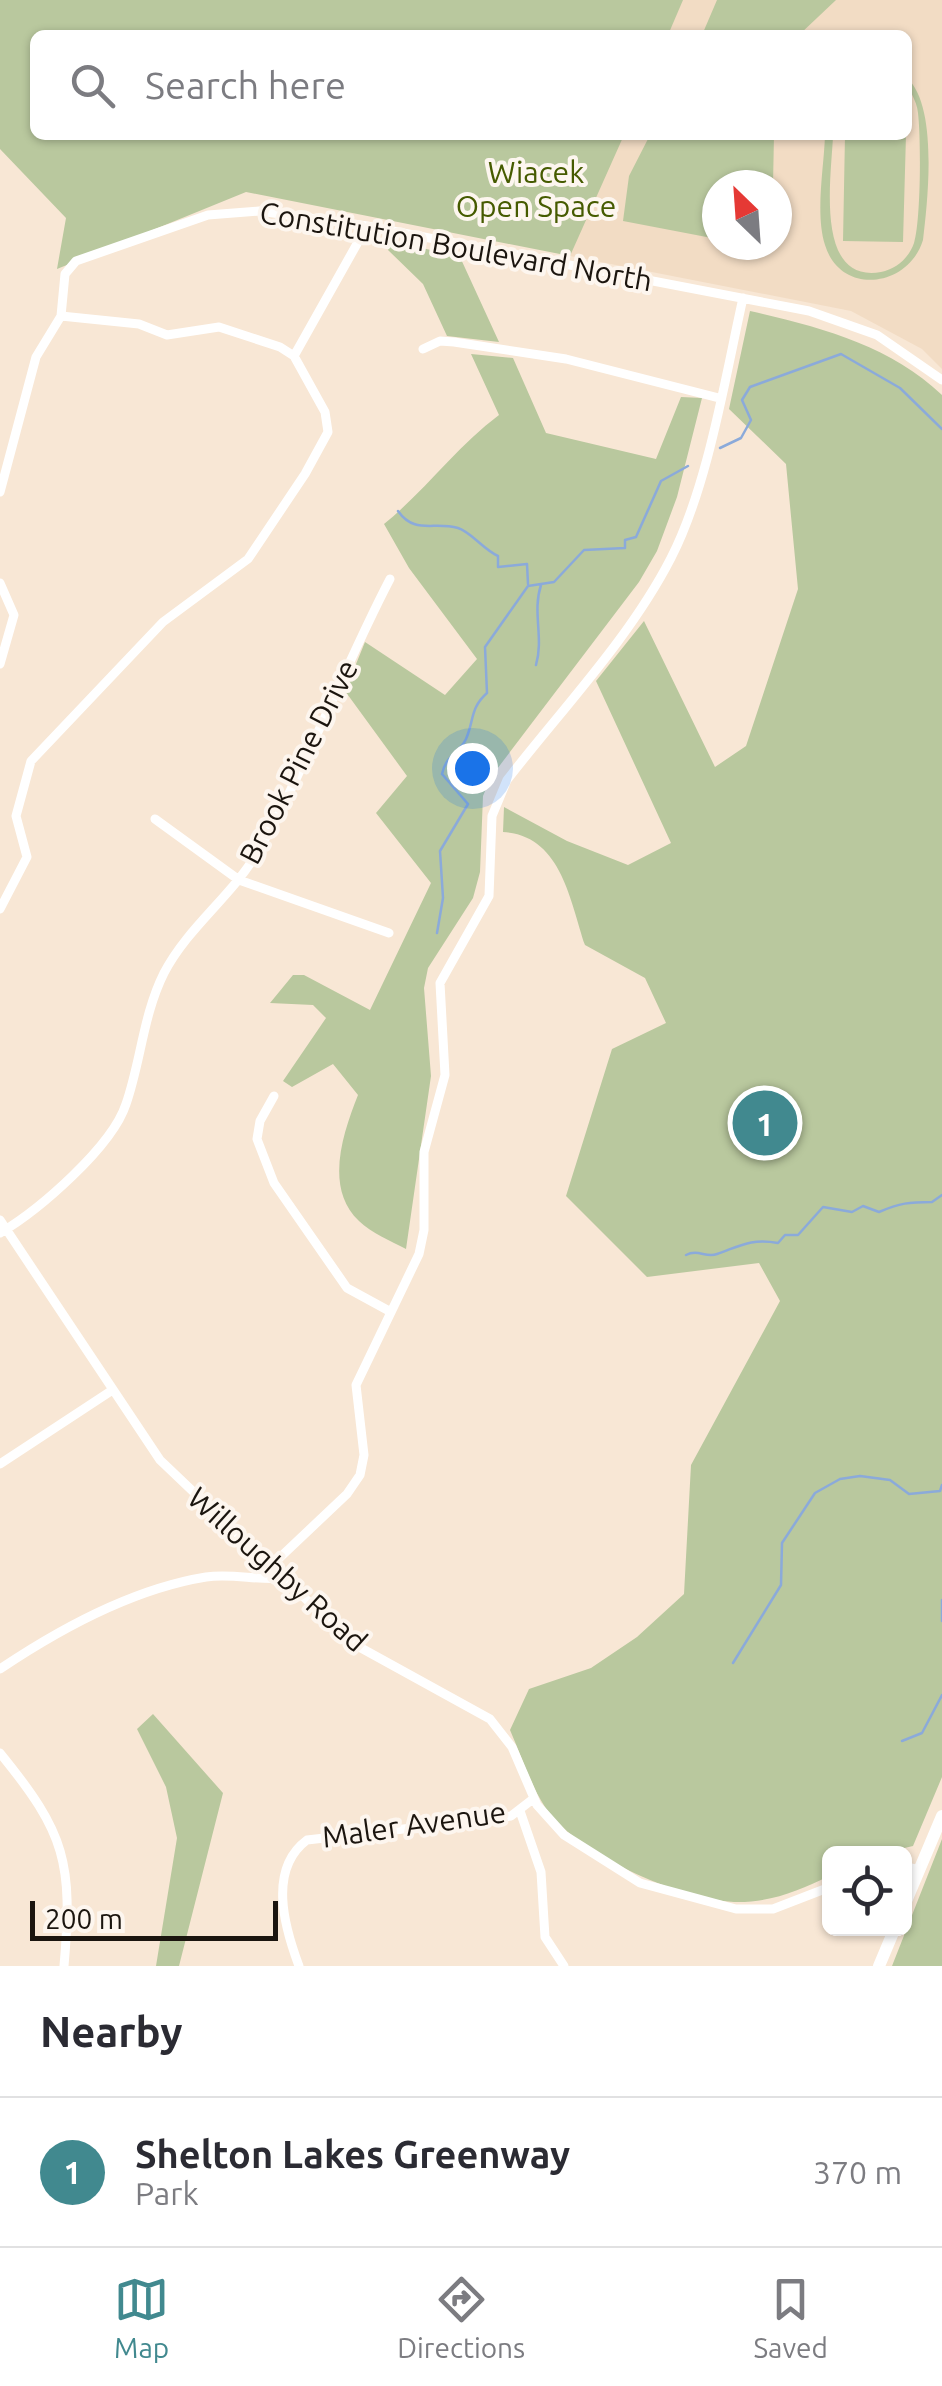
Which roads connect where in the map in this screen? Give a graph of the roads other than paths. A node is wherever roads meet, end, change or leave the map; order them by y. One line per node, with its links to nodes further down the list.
1 (367, 226): 2 (street, Constitution Boulevard North); 3 (street, Constitution Boulevard North); 5 (street)
2 (744, 298): 6 (street, Constitution Boulevard North); 7 (street)
3 (61, 316): 5 (street); 8 (street)
4 (423, 349): 7 (street)
5 (294, 356): 14 (street)
6 (942, 380)
7 (719, 398): 18 (street)
8 (0, 492)
9 (390, 579): 13 (street, Brook Pine Drive)
10 (0, 583): 11 (street)
11 (0, 664)
12 (155, 819): 13 (street)
13 (239, 880): 15 (street); 17 (street, Brook Pine Drive)
14 (0, 909)
15 (389, 933)
16 (274, 1096): 18 (street)
17 (2, 1228): 19 (street, Willoughby Road)
18 (391, 1312): 21 (street)
19 (111, 1391): 20 (street); 21 (street, Willoughby Road)
20 (0, 1464)
21 (269, 1562): 22 (street); 23 (street, Willoughby Road)
22 (252, 1576): 23 (street); 24 (street)
23 (284, 1578): 26 (street, Willoughby Road)
24 (0, 1668)
25 (0, 1753): 34 (street)
26 (533, 1799): 27 (street, Maler Avenue); 32 (street, Willoughby Road)
27 (520, 1811): 35 (street, Maler Avenue); 36 (street)
28 (942, 1816): 30 (main road)
29 (912, 1868): 30 (street)
30 (920, 1870): 31 (main road)
31 (912, 1888)
32 (822, 1890)
33 (892, 1936): 37 (main road)
34 (64, 1966)
35 (299, 1966)
36 (564, 1966)
37 (880, 1966)

